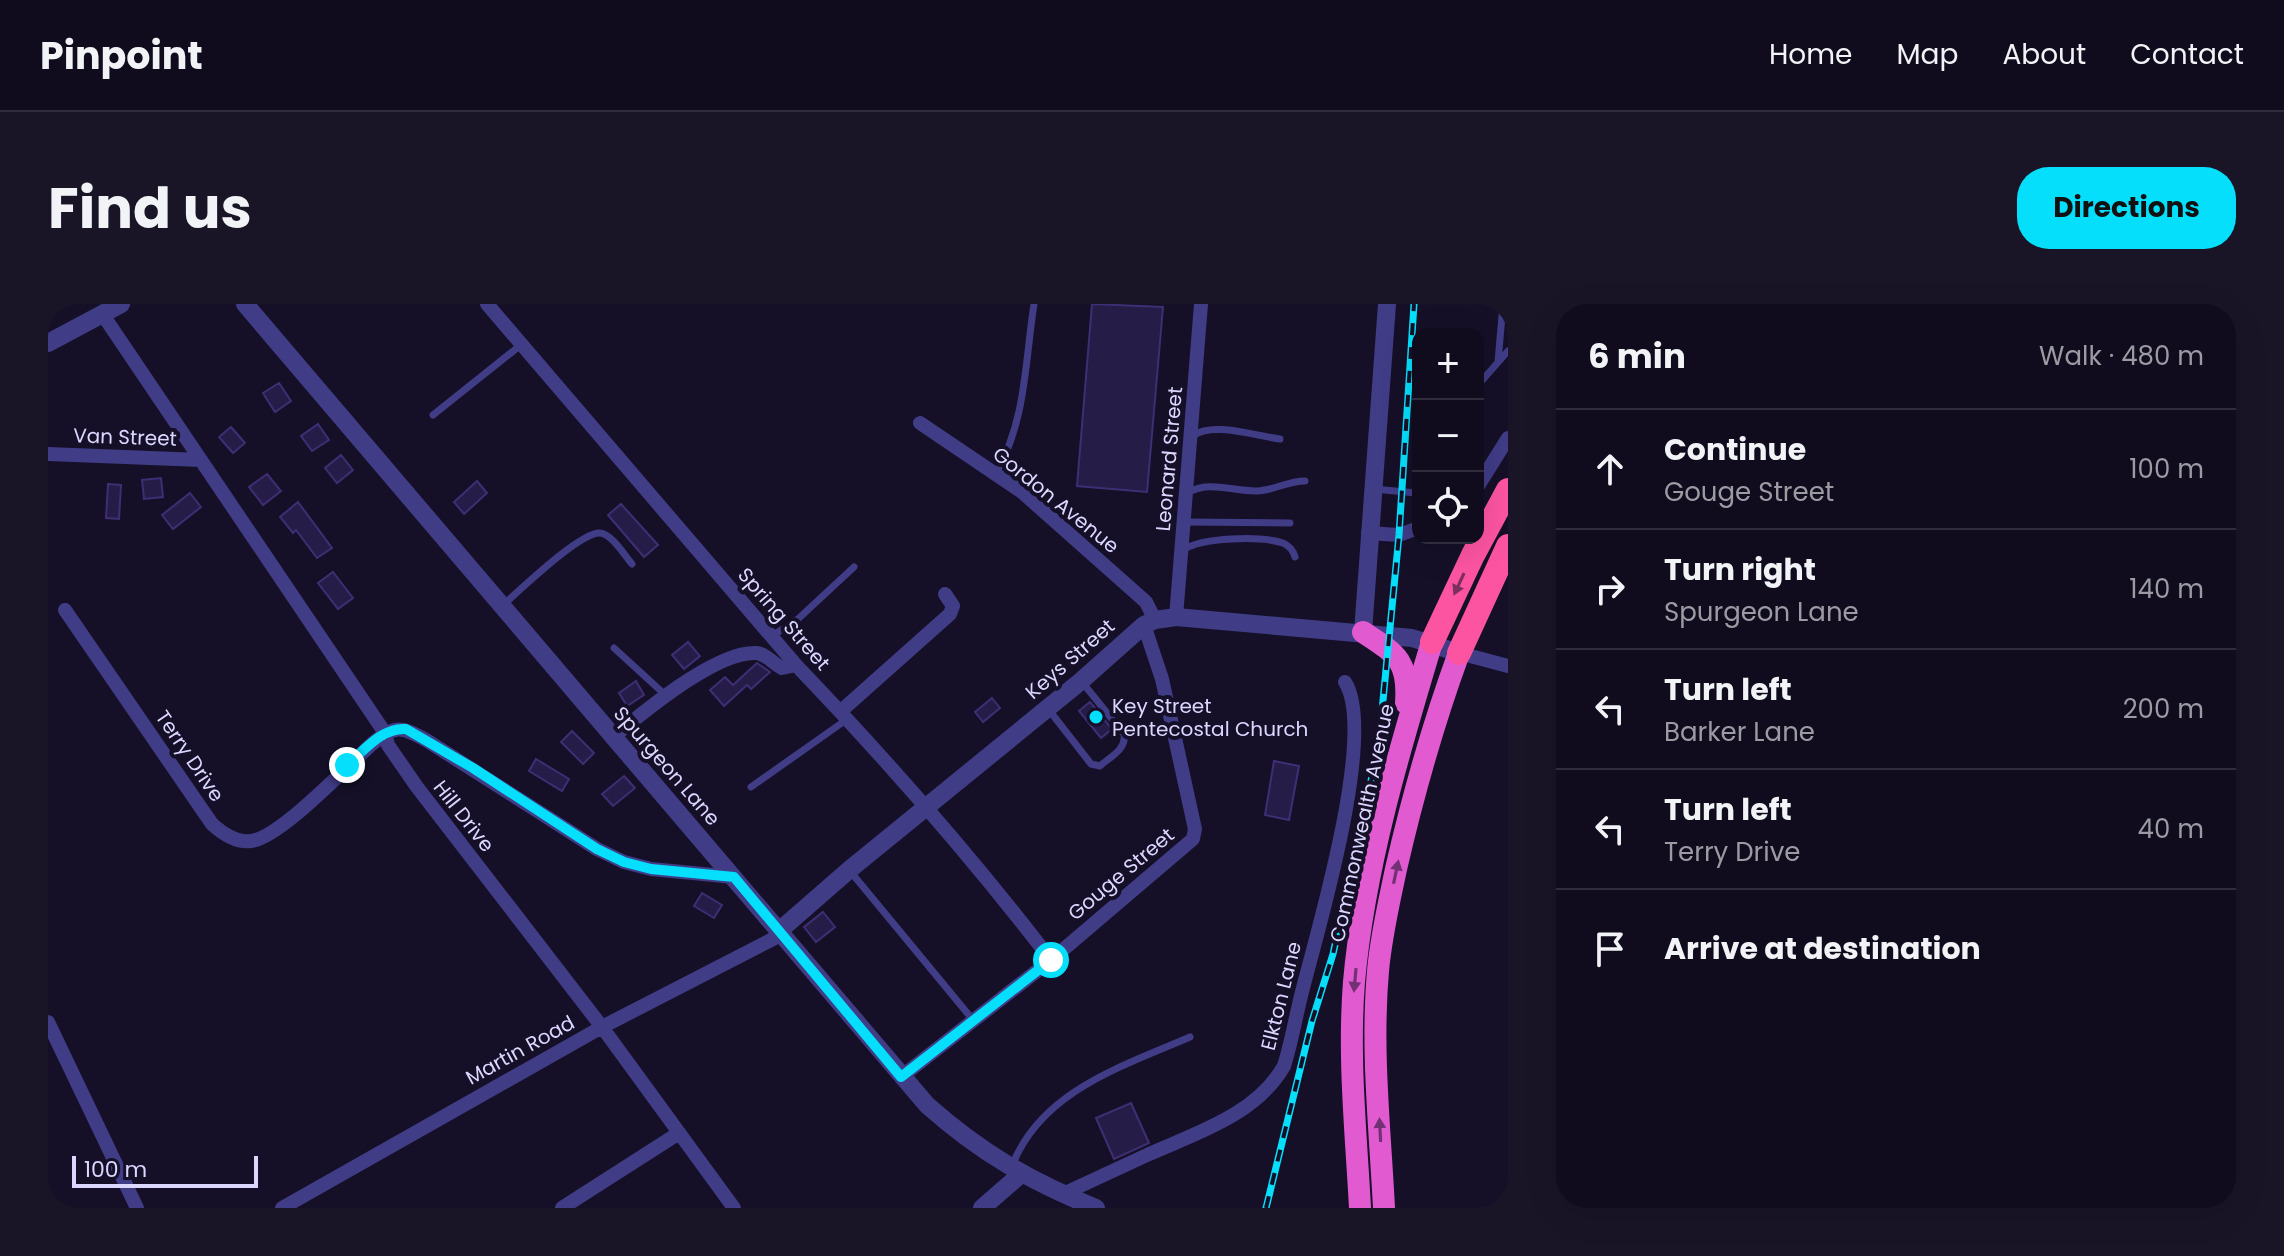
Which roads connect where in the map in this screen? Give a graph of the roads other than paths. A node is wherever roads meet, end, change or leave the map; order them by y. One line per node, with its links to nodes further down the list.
1 (121, 304): 8 (street)
2 (245, 304): 38 (street, Spurgeon Lane)
3 (487, 304): 10 (street, Spring Street)
4 (1034, 304): 21 (lane)
5 (1201, 304): 16 (street, Leonard Street)
6 (1387, 304): 24 (street)
7 (1503, 304): 12 (lane)
8 (103, 315): 9 (street); 20 (street, Hill Drive)
9 (48, 343)
10 (522, 344): 14 (lane); 43 (street, Spring Street)
11 (1508, 351): 12 (lane)
12 (1498, 362): 13 (lane)
13 (1484, 378)
14 (433, 415)
15 (920, 423): 21 (street, Gordon Avenue)
16 (1191, 438): 18 (lane); 26 (street, Leonard Street)
17 (1508, 438): 22 (street)
18 (1280, 439)
19 (48, 454): 20 (street, Van Street)
20 (201, 460): 54 (street, Hill Drive)
21 (996, 473): 41 (street, Gordon Avenue)
22 (1484, 476)
23 (1305, 481): 26 (lane)
24 (1374, 489): 27 (lane); 31 (street)
25 (1508, 490): 44 (highway, one-way to 44)
26 (1187, 493): 28 (street, Leonard Street)
27 (1412, 493)
28 (1184, 522): 29 (lane); 33 (street, Leonard Street)
29 (1290, 523)
30 (1412, 530): 31 (street)
31 (1368, 533): 42 (street)
32 (1508, 546): 46 (highway)
33 (1181, 551): 34 (lane); 40 (street, Leonard Street)
34 (1295, 557)
35 (632, 564): 38 (lane)
36 (854, 567): 43 (lane)
37 (945, 594): 53 (street)
38 (501, 607): 55 (street, Spurgeon Lane)
39 (65, 610): 54 (street, Terry Drive)
40 (1176, 617): 41 (street); 42 (street)
41 (1149, 622): 49 (street, Keys Street); 64 (street, Gouge Street)
42 (1363, 632): 44 (street); 56 (highway)
43 (772, 636): 47 (street, Spring Street)
44 (1432, 642): 46 (street); 56 (highway, Commonwealth Avenue)
45 (614, 648): 51 (lane)
46 (1459, 653): 48 (street); 60 (highway)
47 (796, 665): 51 (street); 53 (street, Spring Street)
48 (1508, 666)
49 (1081, 681): 52 (street, Keys Street); 52 (lane)
50 (1345, 682): 74 (street, Elkton Lane)
51 (664, 697): 55 (street)
52 (1047, 708): 58 (street, Keys Street)
53 (844, 715): 57 (lane); 58 (street, Spring Street)
54 (385, 733): 62 (street); 68 (street, Hill Drive)
55 (613, 737): 62 (street, Spurgeon Lane)
56 (1403, 739): 59 (highway, Commonwealth Avenue)
57 (751, 787)
58 (925, 807): 61 (street, Keys Street); 64 (street, Spring Street)
59 (1385, 813): 60 (highway); 67 (highway, Commonwealth Avenue, one-way to 67)
60 (1408, 818): 69 (highway, one-way to 60)
61 (849, 870): 63 (street, Keys Street); 65 (lane)
62 (734, 877): 63 (street, Spurgeon Lane)
63 (779, 931): 68 (street, Martin Road); 71 (street, Spurgeon Lane)
64 (1051, 960): 65 (street, Gouge Street)
65 (973, 1020): 71 (street, Gouge Street)
66 (48, 1022): 75 (street)
67 (1351, 1026): 69 (highway); 81 (highway, Commonwealth Avenue)
68 (602, 1027): 72 (street, Hill Drive); 76 (street, Martin Road)
69 (1375, 1027): 82 (highway, one-way to 69)
70 (1190, 1037): 73 (lane)
71 (901, 1077): 73 (street, Spurgeon Lane)
72 (679, 1133): 77 (street); 78 (street, Hill Drive)
73 (1016, 1171): 74 (street, Spurgeon Lane); 79 (street)
74 (1063, 1194): 80 (street, Spurgeon Lane)
75 (137, 1208)
76 (282, 1208)
77 (562, 1208)
78 (734, 1208)
79 (982, 1208)
80 (1096, 1208)
81 (1360, 1208)
82 (1384, 1208)

